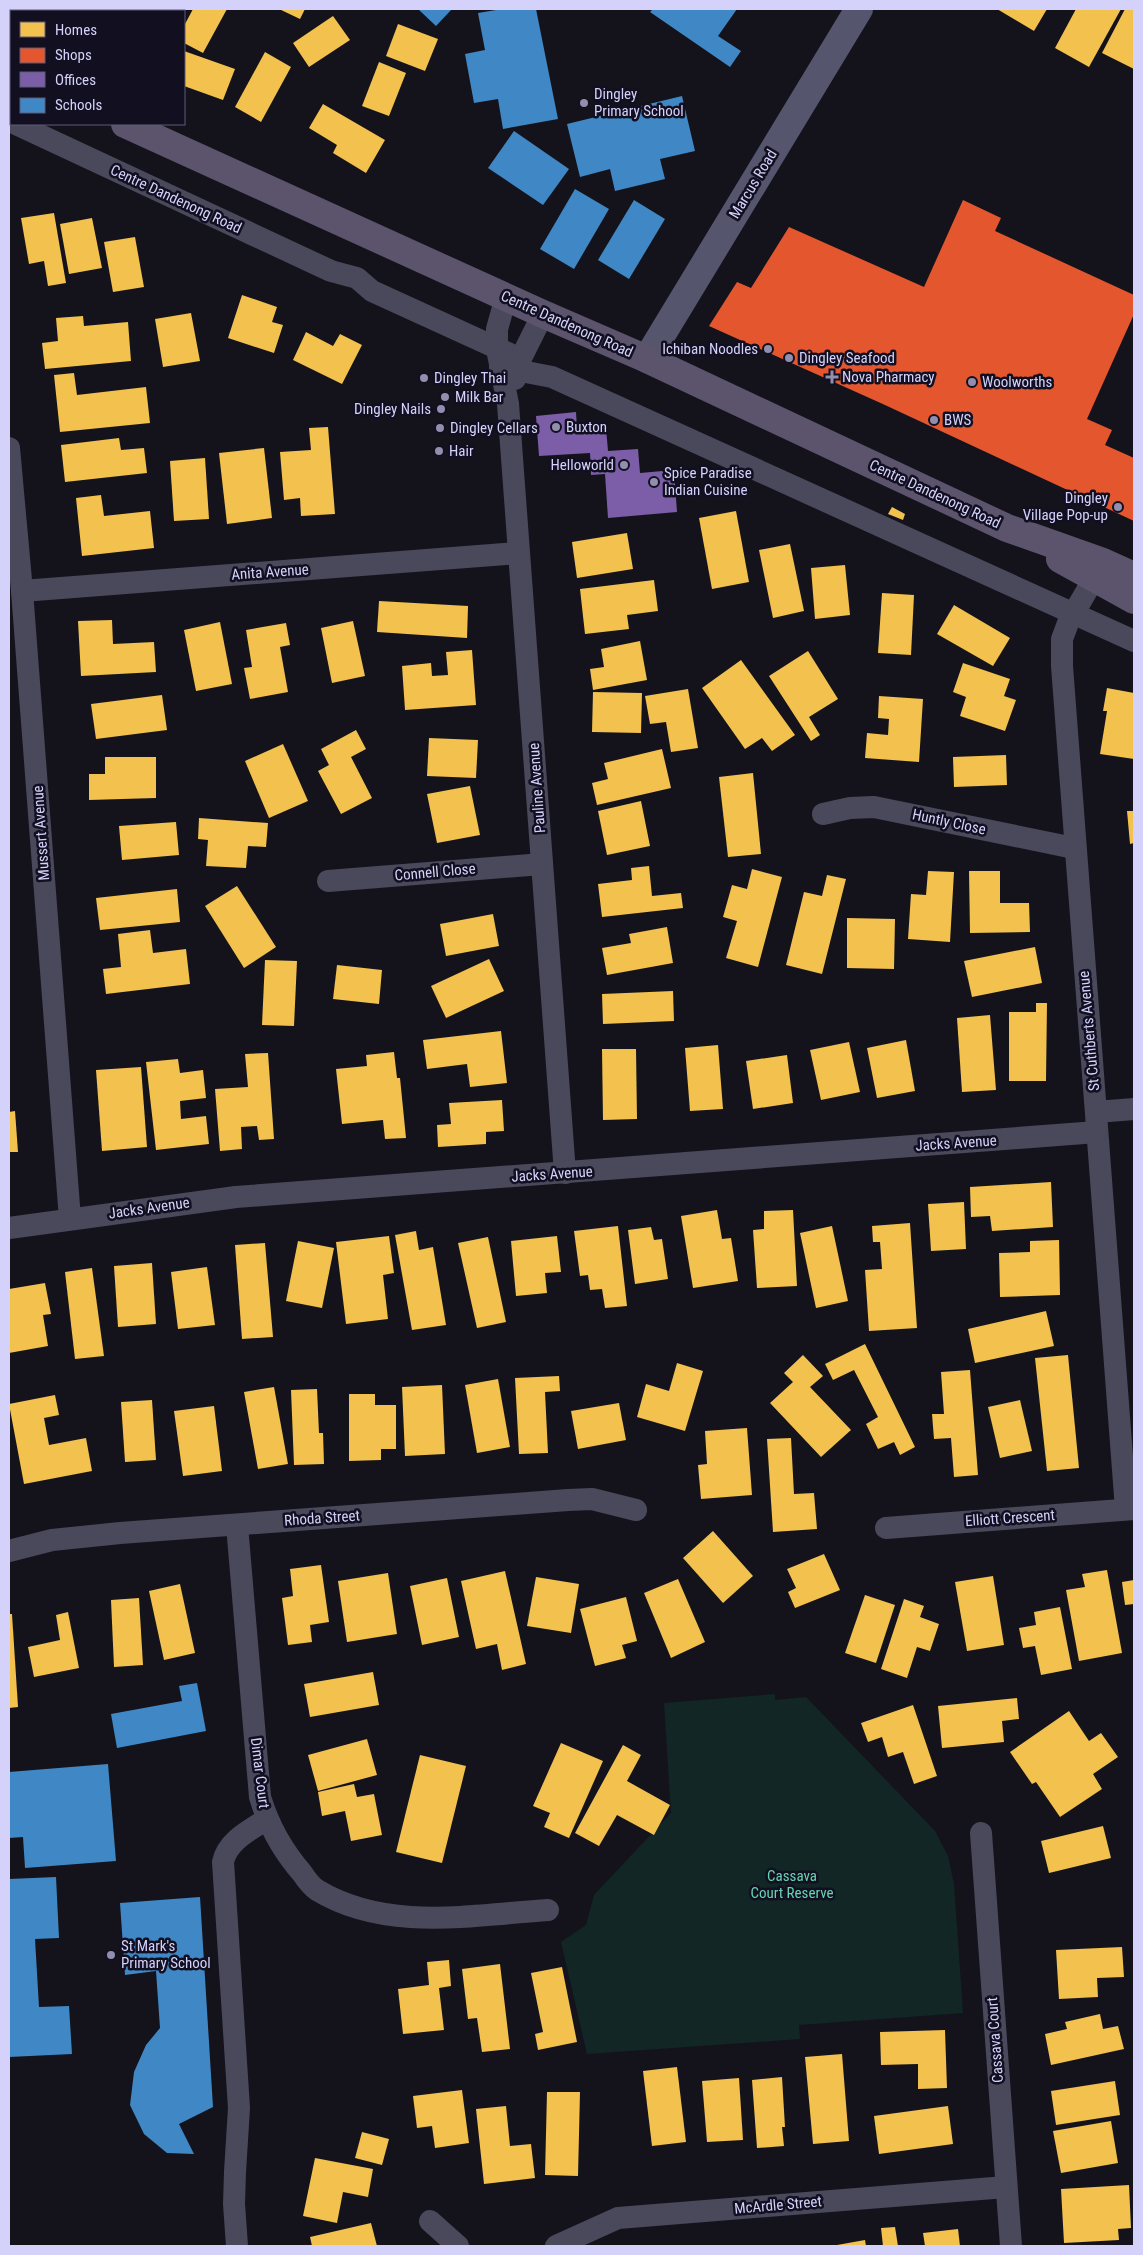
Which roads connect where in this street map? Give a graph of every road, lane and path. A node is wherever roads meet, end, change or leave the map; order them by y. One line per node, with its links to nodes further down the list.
1 (860, 9): 6 (main road, Marcus Road)
2 (19, 125): 7 (street, Centre Dandenong Road)
3 (127, 125): 4 (main road, Centre Dandenong Road)
4 (506, 297): 5 (main road, Centre Dandenong Road); 7 (street, Pauline Avenue)
5 (543, 314): 6 (main road, Centre Dandenong Road); 7 (street, Pauline Avenue)
6 (647, 359): 10 (main road, Centre Dandenong Road)
7 (509, 361): 9 (street, Pauline Avenue); 14 (street, Centre Dandenong Road)
8 (9, 448): 12 (street, Mussert Avenue)
9 (518, 553): 12 (street, Anita Avenue); 18 (street, Pauline Avenue)
10 (1098, 571): 11 (main road, Centre Dandenong Road); 13 (main road, Centre Dandenong Road); 14 (street, St Cuthberts Avenue)
11 (1134, 576)
12 (22, 591): 23 (street, Mussert Avenue)
13 (1134, 600)
14 (1073, 613): 15 (street, Centre Dandenong Road); 17 (street, St Cuthberts Avenue)
15 (1134, 641)
16 (823, 814): 17 (street, Huntly Close)
17 (1074, 848): 21 (street, St Cuthberts Avenue)
18 (542, 864): 19 (street, Connell Close); 22 (street, Pauline Avenue)
19 (328, 881)
20 (1134, 1109): 21 (street, Jacks Avenue)
21 (1096, 1122): 22 (street, Jacks Avenue); 25 (street, St Cuthberts Avenue)
22 (565, 1173): 23 (street, Jacks Avenue)
23 (70, 1219): 24 (street, Jacks Avenue)
24 (9, 1228)
25 (1130, 1509): 28 (street, Elliott Crescent)
26 (636, 1510): 27 (street, Rhoda Street)
27 (237, 1525): 29 (street, Rhoda Street); 30 (street, Dimar Court)
28 (886, 1528)
29 (9, 1551)
30 (267, 1818): 32 (street, Dimar Court); 35 (street)
31 (981, 1833): 33 (street, Cassava Court)
32 (548, 1910)
33 (1006, 2187): 37 (street, McArdle Street); 38 (street, Cassava Court)
34 (430, 2221): 36 (street)
35 (237, 2246)
36 (458, 2246)
37 (556, 2246)
38 (1011, 2246)

